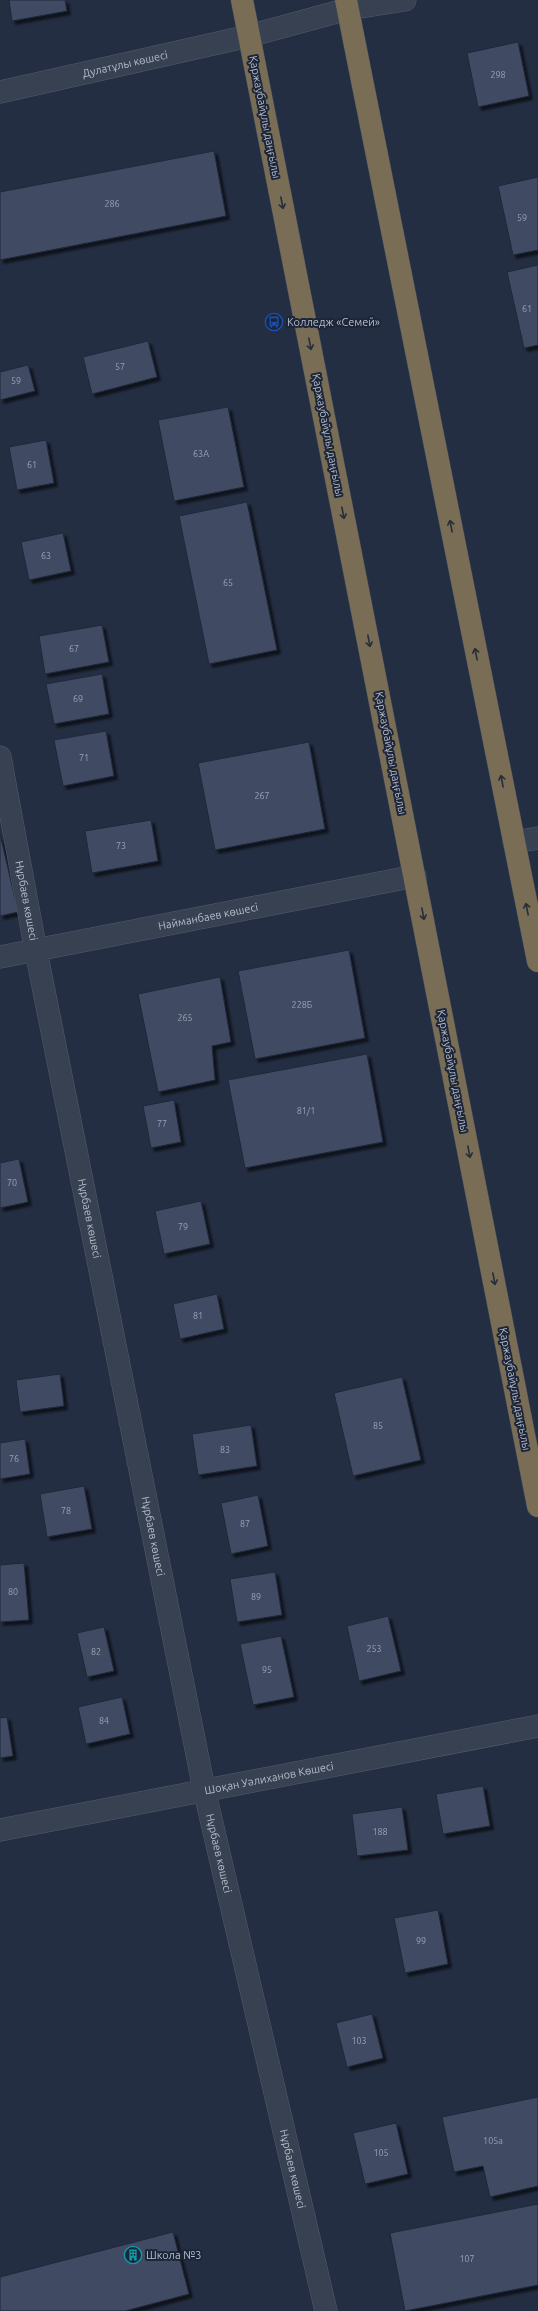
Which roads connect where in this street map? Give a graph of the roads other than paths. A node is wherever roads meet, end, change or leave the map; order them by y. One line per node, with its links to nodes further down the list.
1 (242, 0): 4 (highway, Қаржаубайұлы даңғылы)
2 (405, 0): 3 (street, Дулатұлы көшесі)
3 (347, 4): 4 (street, Дулатұлы көшесі); 8 (highway, one-way to 3)
4 (249, 36): 5 (street, Дулатұлы көшесі); 9 (highway, Қаржаубайұлы даңғылы, one-way to 9)
5 (0, 92)
6 (0, 757): 10 (street, Нұрбаев көшесі)
7 (538, 838): 8 (street)
8 (514, 842): 12 (highway, one-way to 8)
9 (415, 876): 10 (street, Найманбаев көшесі); 13 (highway, Қаржаубайұлы даңғылы, one-way to 13)
10 (36, 951): 11 (street, Найманбаев көшесі); 15 (street, Нұрбаев көшесі)
11 (0, 957)
12 (538, 961)
13 (538, 1506)
14 (538, 1726): 15 (street, Шоқан Уәлиханов Көшесі)
15 (204, 1789): 16 (street, Шоқан Уәлиханов Көшесі); 17 (street, Нұрбаев көшесі)
16 (0, 1830)
17 (326, 2311)

